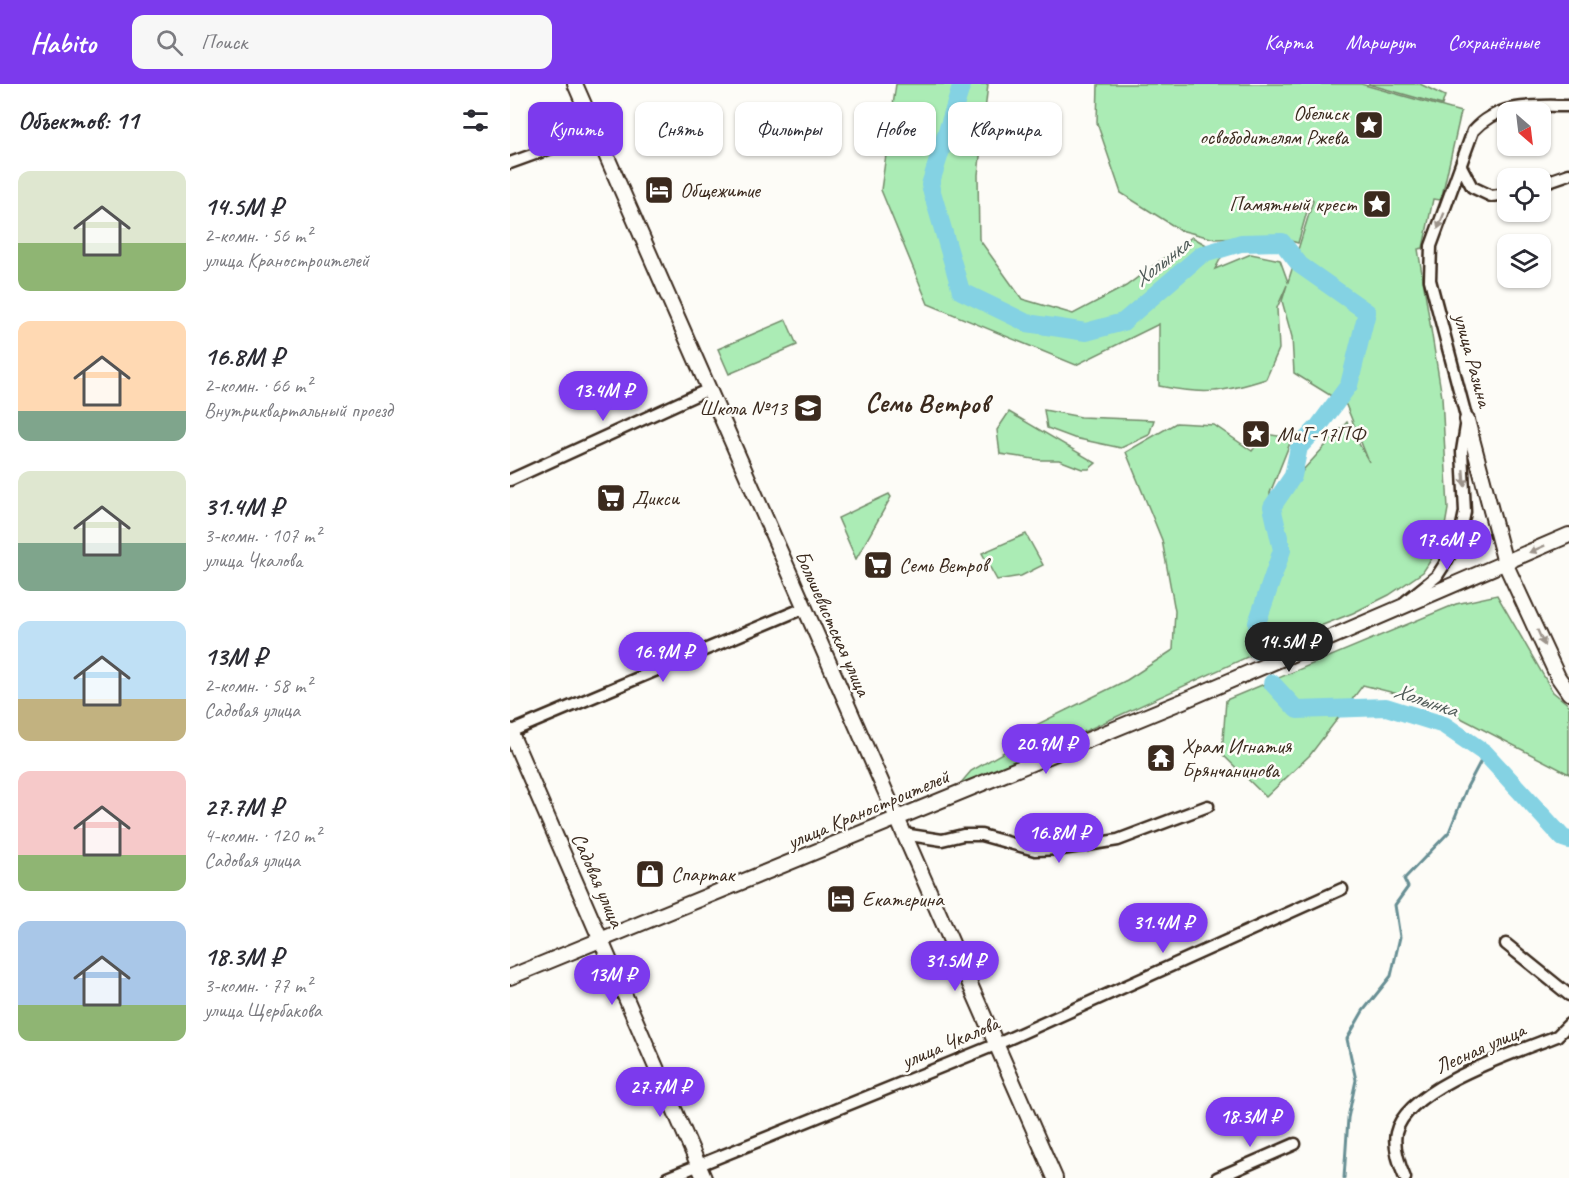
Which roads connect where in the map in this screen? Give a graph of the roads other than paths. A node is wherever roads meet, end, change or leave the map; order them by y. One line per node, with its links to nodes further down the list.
1 (575, 84): 2 (street, Большевистская улица)
2 (585, 102)
3 (1569, 106): 7 (street, улица Разина)
4 (529, 156): 6 (street)
5 (612, 156): 11 (street, Большевистская улица)
6 (510, 163)
7 (1461, 166): 10 (street); 12 (street, улица Разина, one-way to 12)
8 (1569, 174): 9 (street)
9 (1551, 180)
10 (1497, 195)
11 (707, 390): 13 (street); 16 (street, Большевистская улица)
12 (1467, 420): 15 (street, улица Разина); 17 (street, one-way to 17)
13 (510, 480)
14 (1569, 535): 15 (street, улица Краностроителей, one-way to 15)
15 (1505, 563): 17 (street, улица Краностроителей); 18 (street, улица Разина, one-way to 18)
16 (804, 608): 19 (street); 21 (street, Большевистская улица)
17 (1382, 616): 21 (street, улица Краностроителей)
18 (1569, 693)
19 (510, 732): 24 (street, Садовая улица)
20 (1208, 806): 22 (street)
21 (897, 820): 22 (street, Большевистская улица); 24 (street, улица Краностроителей)
22 (903, 834): 29 (street, Большевистская улица)
23 (1342, 889): 29 (street, улица Чкалова)
24 (602, 941): 26 (street, улица Краностроителей); 31 (street, Садовая улица)
25 (1506, 944): 27 (street)
26 (510, 977)
27 (1569, 995)
28 (1569, 1024): 36 (street, Лесная улица)
29 (996, 1045): 31 (street, улица Чкалова); 34 (street, Большевистская улица)
30 (1295, 1144): 35 (street)
31 (698, 1165): 32 (street, улица Чкалова); 33 (street, Садовая улица)
32 (667, 1178)
33 (704, 1178)
34 (1055, 1178)
35 (1217, 1178)
36 (1405, 1178)

